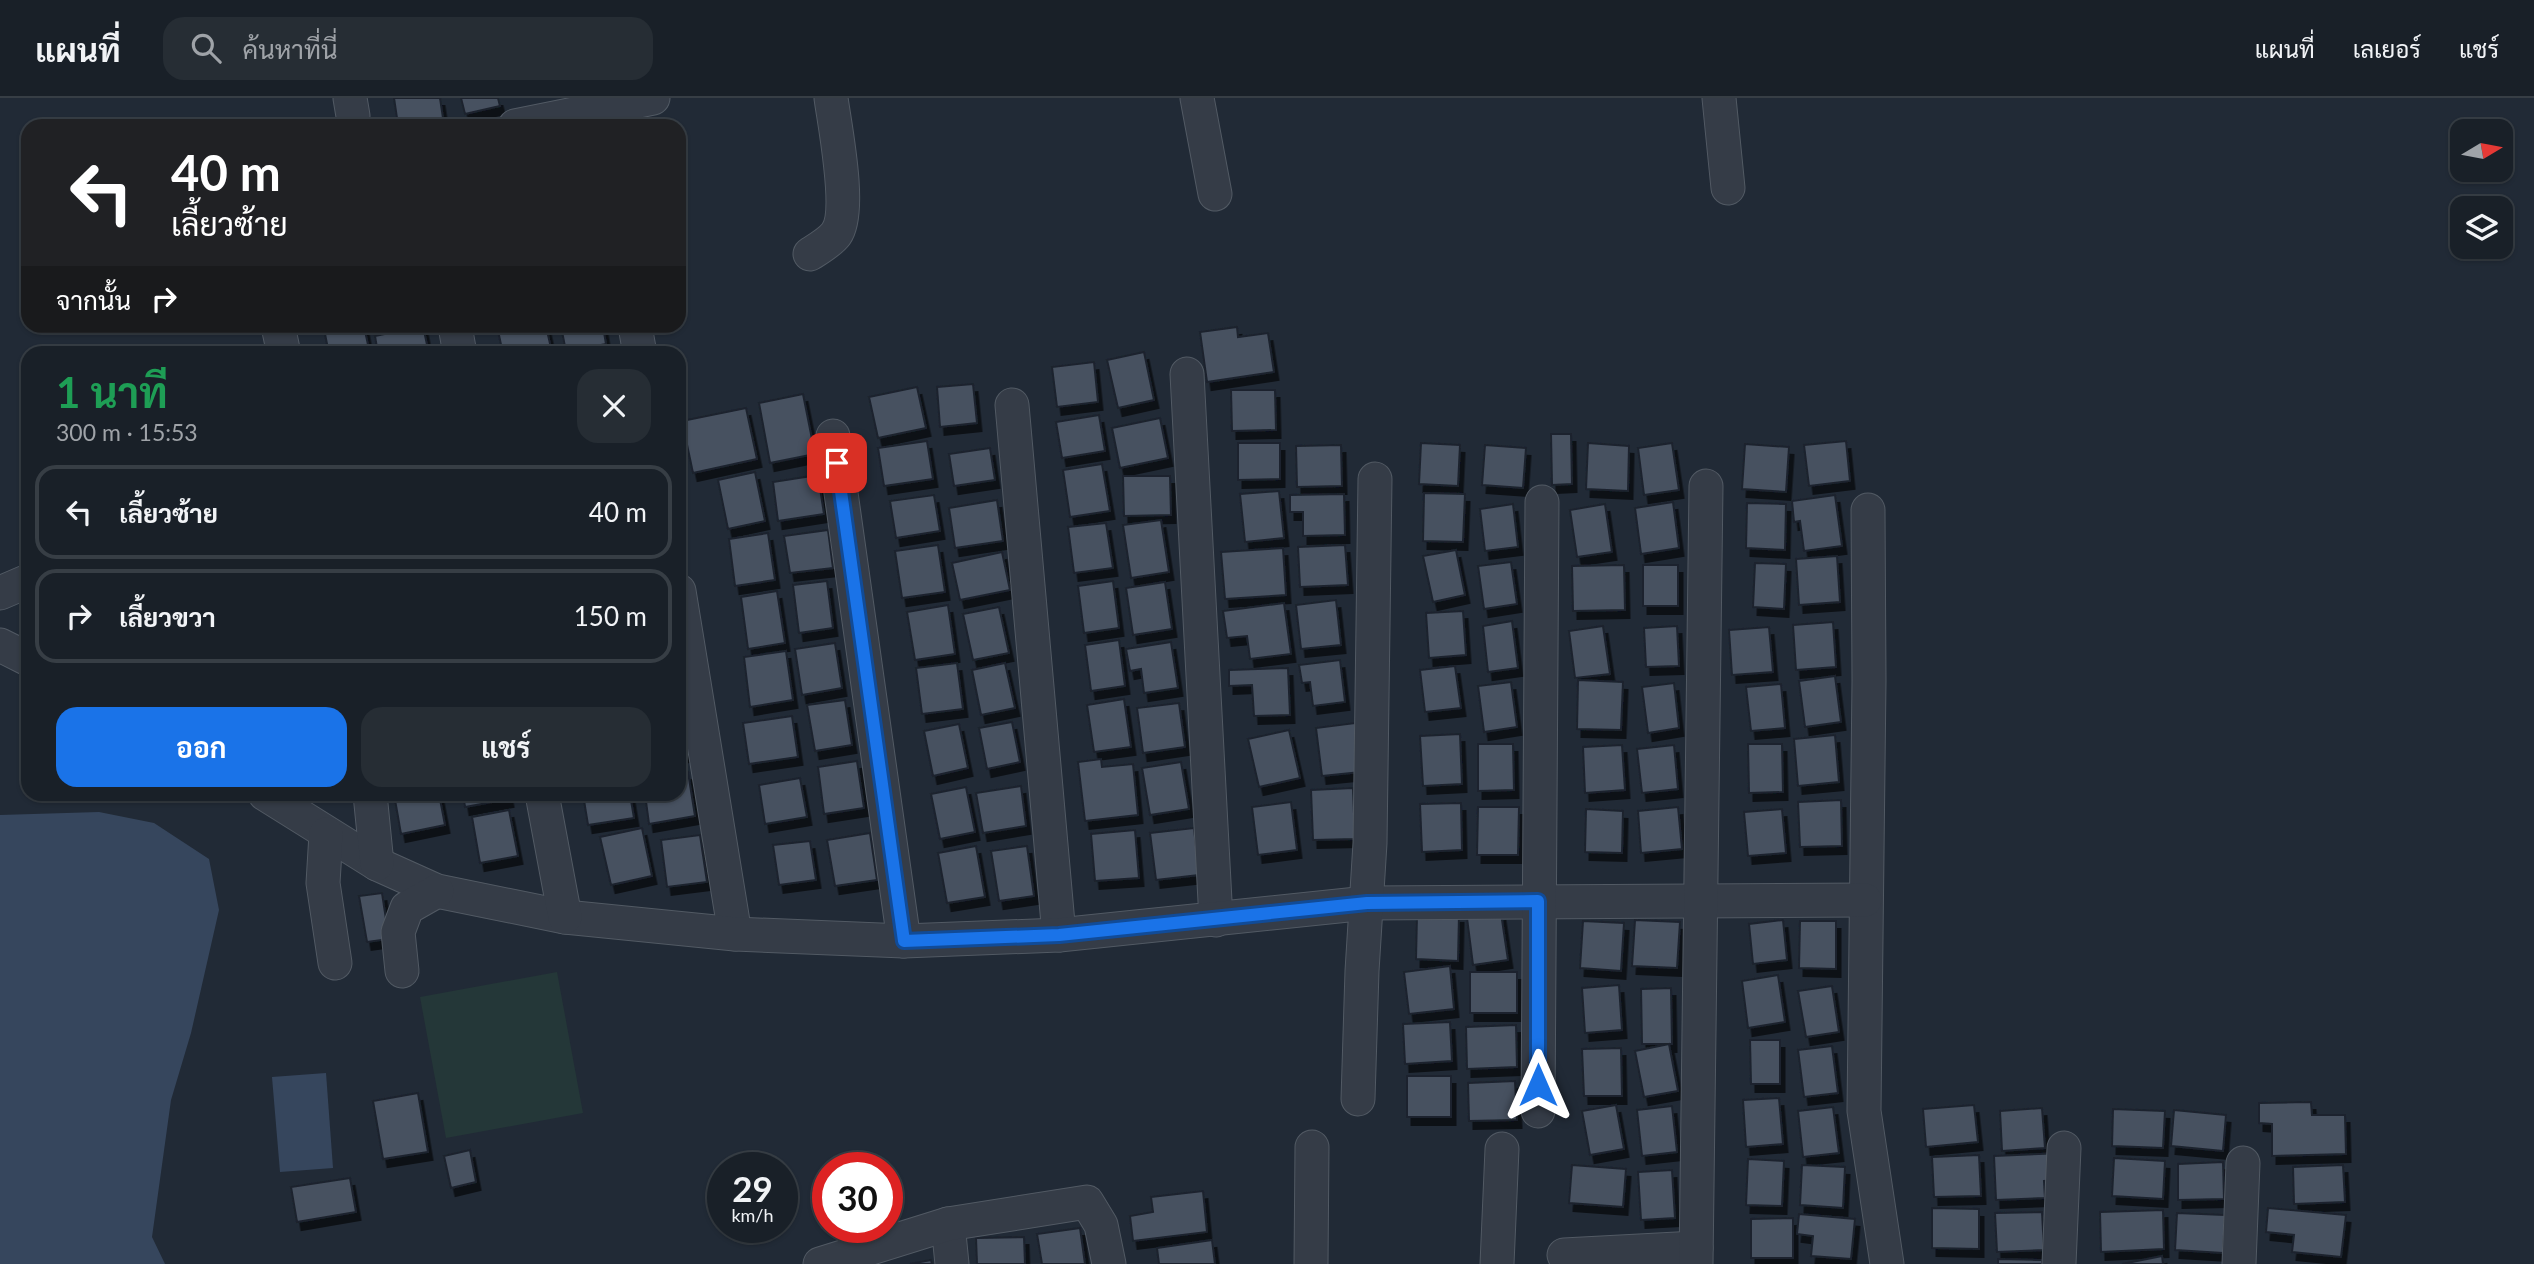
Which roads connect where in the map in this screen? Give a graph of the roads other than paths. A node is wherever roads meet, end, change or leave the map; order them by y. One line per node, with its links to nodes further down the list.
1 (653, 98): 5 (street)
2 (831, 98): 8 (street)
3 (1197, 98): 7 (street)
4 (1719, 98): 6 (street)
5 (549, 119)
6 (1728, 188)
7 (1215, 194)
8 (810, 254)
9 (1187, 374): 32 (street)
10 (1012, 405): 34 (street)
11 (833, 436): 35 (street)
12 (1375, 480): 30 (street)
13 (1706, 486): 27 (street)
14 (1542, 502): 29 (street)
15 (1868, 510): 28 (street)
16 (21, 584): 17 (street)
17 (0, 593)
18 (686, 634): 33 (street)
19 (0, 645): 20 (street)
20 (21, 656)
21 (276, 801): 24 (street)
22 (371, 801): 25 (street)
23 (543, 801): 31 (street)
24 (326, 834): 25 (street); 36 (street)
25 (377, 864): 26 (street)
26 (437, 891): 31 (street); 37 (street)
27 (1701, 900): 28 (street); 29 (street); 46 (street)
28 (1865, 900): 52 (street)
29 (1538, 901): 30 (street); 39 (street)
30 (1367, 903): 32 (street); 38 (street)
31 (565, 917): 33 (street)
32 (1216, 920): 34 (street)
33 (735, 934): 35 (street)
34 (1059, 935): 35 (street)
35 (904, 941)
36 (335, 963)
37 (402, 971)
38 (1358, 1099)
39 (1538, 1111)
40 (1312, 1147): 50 (street)
41 (2063, 1148): 53 (street)
42 (1502, 1149): 51 (street)
43 (2243, 1163): 54 (street)
44 (948, 1224): 47 (street); 48 (street); 49 (street)
45 (1564, 1255): 46 (street)
46 (1696, 1256)
47 (820, 1264)
48 (952, 1264)
49 (1110, 1264)
50 (1311, 1264)
51 (1497, 1264)
52 (1887, 1264)
53 (2059, 1264)
54 (2239, 1264)

